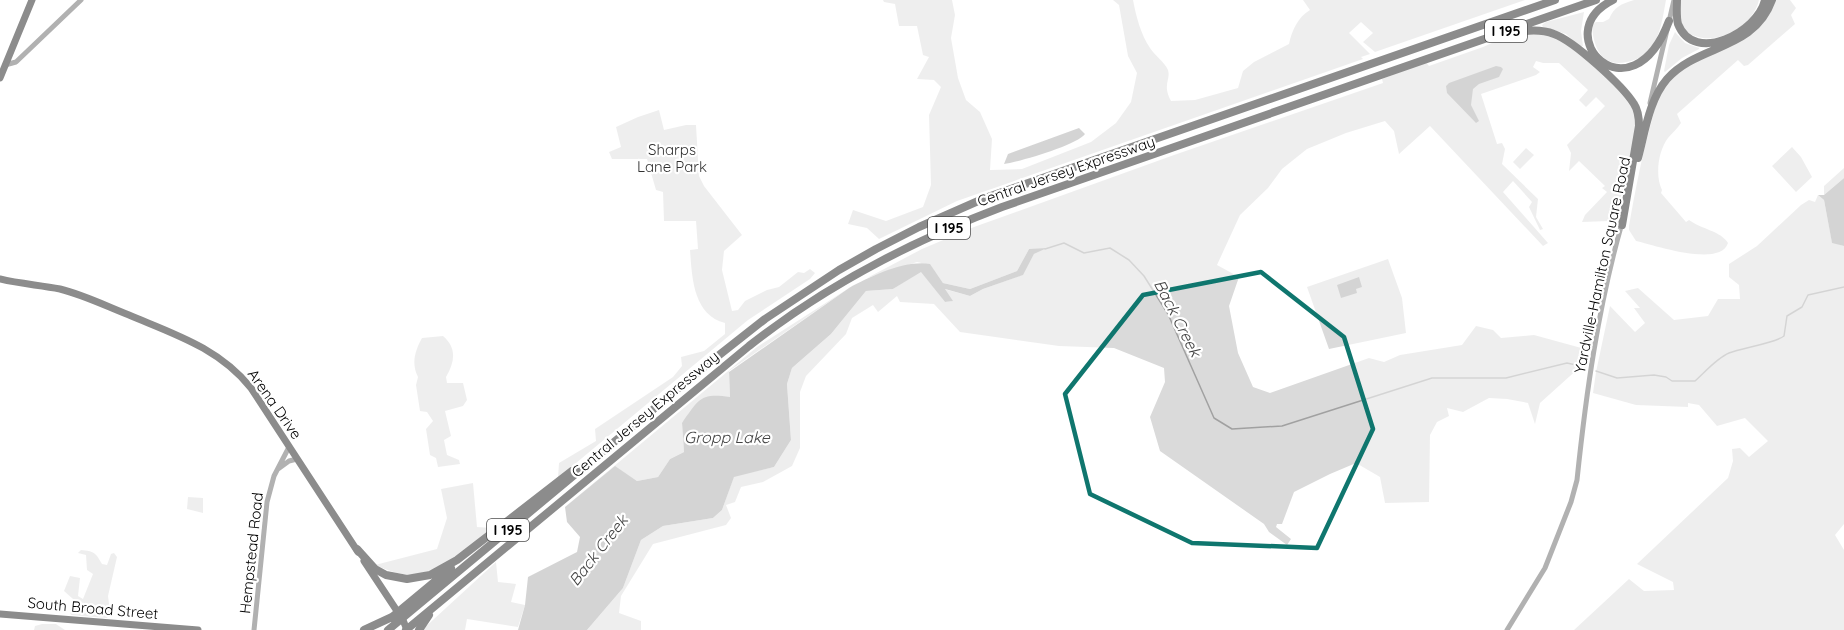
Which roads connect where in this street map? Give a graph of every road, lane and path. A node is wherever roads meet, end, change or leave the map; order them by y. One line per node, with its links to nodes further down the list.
1 (32, 0): 13 (main road)
2 (81, 0): 13 (street)
3 (1540, 0): 11 (highway)
4 (1555, 0): 11 (highway, Central Jersey Expressway / I 195)
5 (1596, 0): 12 (highway, Central Jersey Expressway / I 195)
6 (1613, 0): 10 (highway)
7 (1676, 0): 8 (highway); 10 (street, Yardville-Hamilton Square Road)
8 (1766, 0)
9 (1772, 0): 15 (highway)
10 (1669, 21): 15 (street, Yardville-Hamilton Square Road)
11 (1421, 47): 19 (highway, Central Jersey Expressway / I 195)
12 (1417, 62): 16 (highway); 27 (highway, Central Jersey Expressway / I 195)
13 (5, 65): 14 (main road)
14 (0, 78)
15 (1634, 171): 16 (street, Yardville-Hamilton Square Road)
16 (1622, 225): 35 (street, Yardville-Hamilton Square Road)
17 (0, 279): 18 (main road, Arena Drive)
18 (289, 447): 20 (main road, Arena Drive); 21 (street, Hempstead Road)
19 (599, 454): 22 (highway); 24 (highway, Central Jersey Expressway / I 195)
20 (297, 459): 21 (street); 23 (main road, Arena Drive)
21 (277, 470): 30 (street, Hempstead Road)
22 (482, 541): 23 (highway); 24 (highway)
23 (357, 549): 25 (main road, Arena Drive)
24 (414, 604): 31 (highway); 32 (highway, Central Jersey Expressway / I 195)
25 (394, 606): 33 (main road); 34 (main road)
26 (0, 614): 28 (main road, South Broad Street)
27 (424, 618): 33 (highway); 34 (highway)
28 (184, 630): 29 (main road, South Broad Street)
29 (198, 630)
30 (255, 630)
31 (365, 630)
32 (388, 630)
33 (406, 630)
34 (417, 630)
35 (1507, 630)

